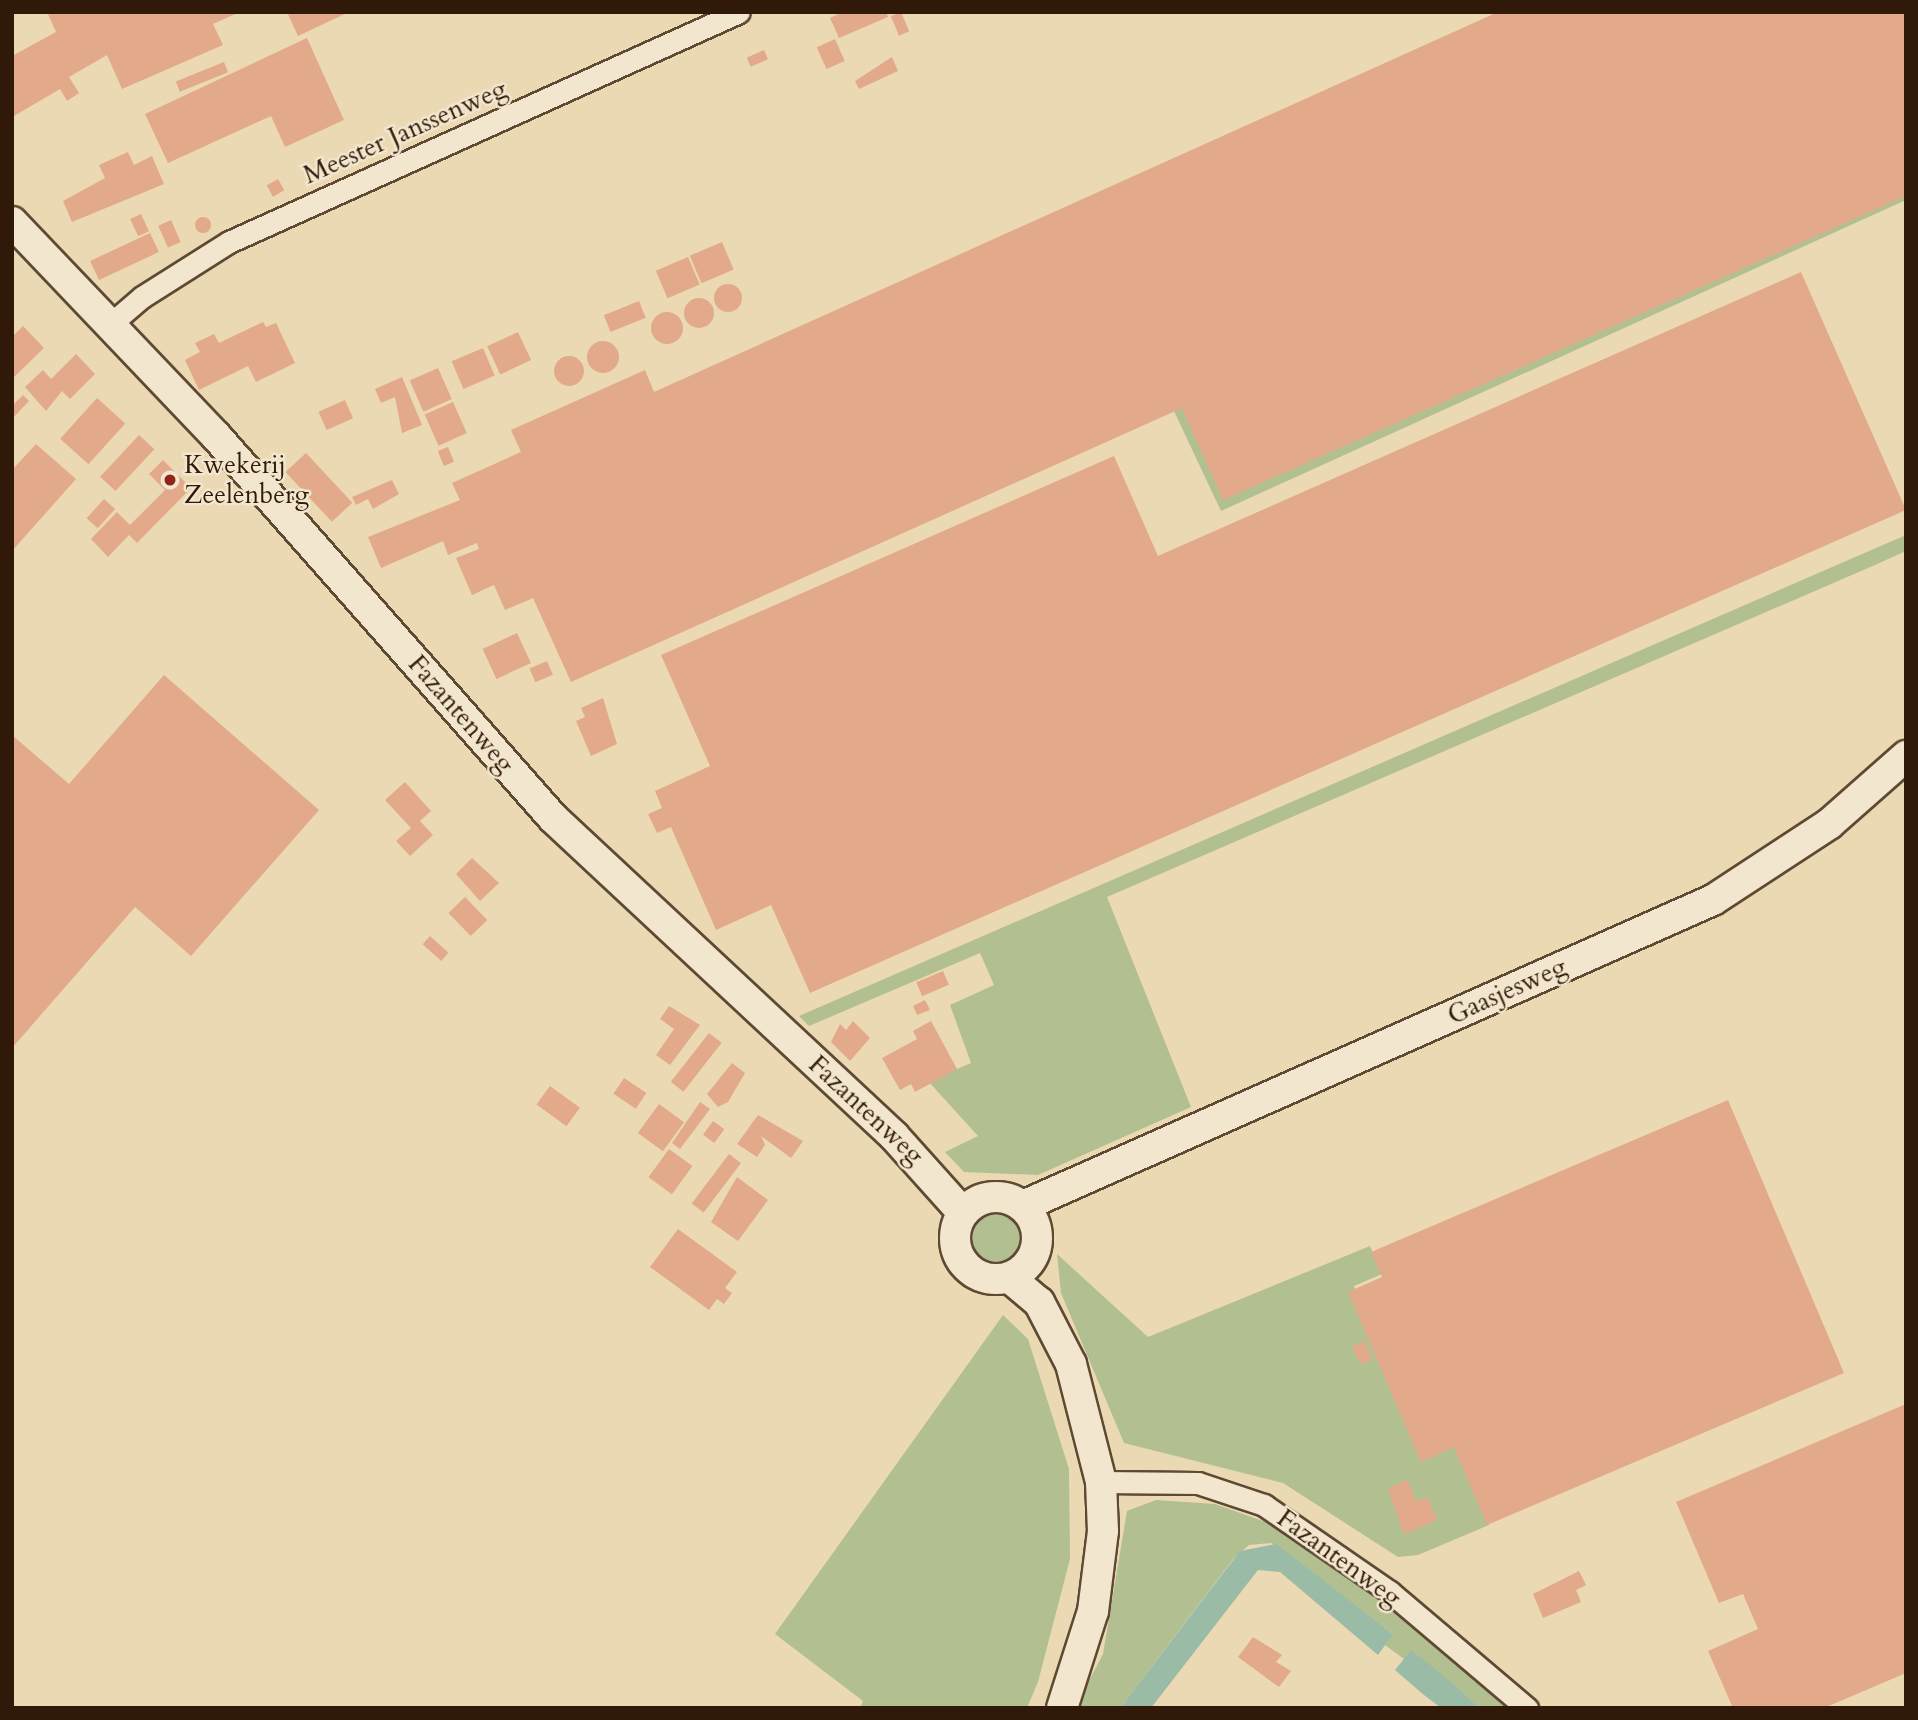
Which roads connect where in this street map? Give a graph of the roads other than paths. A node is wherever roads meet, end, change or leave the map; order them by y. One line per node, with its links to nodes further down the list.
1 (739, 12): 3 (street, Meester Janssenweg)
2 (12, 222): 3 (main road, Fazantenweg)
3 (107, 327): 5 (main road, Fazantenweg)
4 (1906, 755): 6 (main road, Gaasjesweg)
5 (971, 1207): 6 (main road); 7 (main road)
6 (1029, 1216): 7 (main road)
7 (1020, 1271): 8 (main road)
8 (1101, 1482): 9 (main road); 10 (street, Fazantenweg)
9 (1062, 1708)
10 (1527, 1708)

